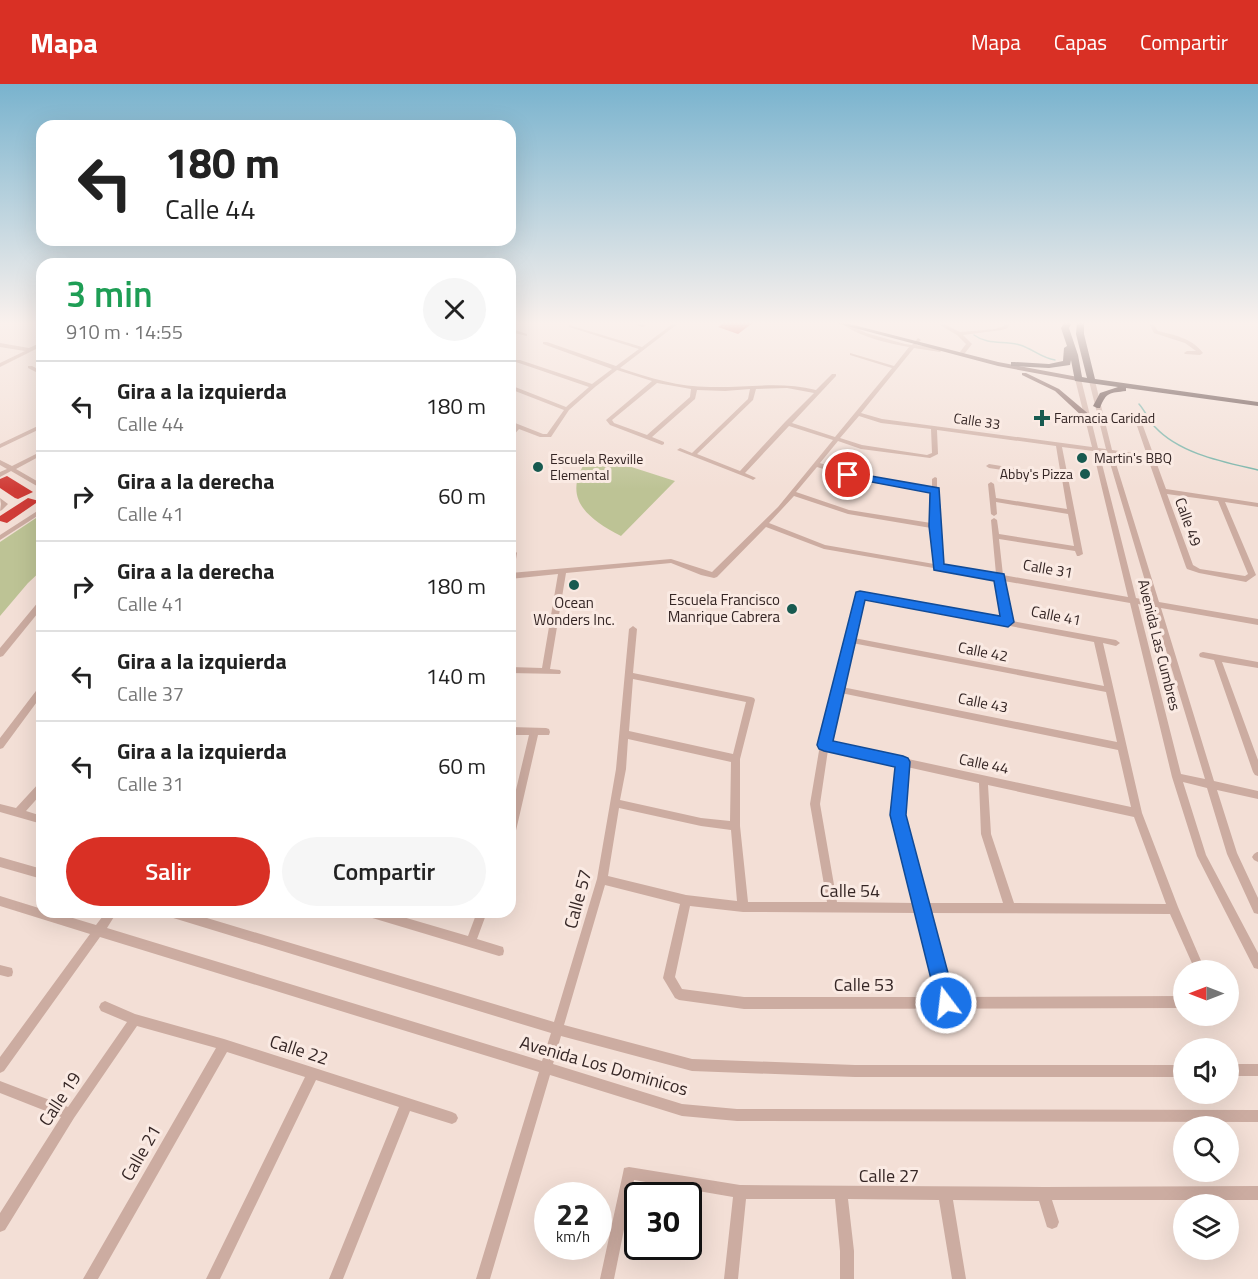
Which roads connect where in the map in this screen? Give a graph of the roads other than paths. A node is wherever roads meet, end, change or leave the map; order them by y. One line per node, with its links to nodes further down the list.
1 (568, 378): 12 (street)
2 (603, 378): 12 (street)
3 (650, 378): 10 (street)
4 (831, 378): 16 (street)
5 (888, 378): 22 (street)
6 (1029, 378): 24 (main road)
7 (1077, 378): 24 (street, Avenida Las Cumbres)
8 (1092, 378): 11 (highway); 17 (highway); 20 (street, Avenida Las Cumbres)
9 (1116, 378): 11 (highway)
10 (657, 380): 13 (street); 30 (street)
11 (1120, 380): 18 (highway)
12 (592, 386): 21 (street)
13 (694, 388): 14 (street); 30 (street)
14 (753, 388): 16 (street); 38 (street)
15 (516, 389): 21 (street)
16 (817, 392): 25 (street)
17 (1175, 393): 19 (highway); 20 (highway)
18 (1258, 398)
19 (1258, 404)
20 (1097, 406): 37 (street, Avenida Las Cumbres)
21 (567, 409): 26 (street)
22 (858, 414): 29 (street, Calle 33); 31 (street)
23 (1142, 415): 40 (street, Calle 49)
24 (1087, 416): 36 (street, Avenida Las Cumbres)
25 (787, 423): 31 (street); 46 (street)
26 (518, 426): 27 (street)
27 (516, 428)
28 (36, 429): 34 (street)
29 (934, 429): 31 (street); 33 (street, Calle 33)
30 (648, 438): 32 (street)
31 (837, 439): 43 (street)
32 (662, 443)
33 (1059, 445): 36 (street, Calle 33); 48 (street)
34 (0, 446)
35 (680, 450): 38 (street)
36 (1094, 450): 37 (street, Calle 33); 70 (street, Avenida Las Cumbres)
37 (1111, 452): 40 (street, Calle 33); 71 (street, Avenida Las Cumbres)
38 (693, 455): 46 (street)
39 (36, 456): 44 (street)
40 (1151, 457): 53 (street, Calle 49)
41 (988, 458): 48 (street)
42 (0, 462): 44 (street)
43 (816, 464): 52 (street); 54 (street)
44 (10, 468): 45 (street); 50 (street)
45 (1, 473)
46 (741, 473): 47 (street)
47 (753, 477)
48 (1065, 478): 60 (street)
49 (935, 479): 52 (street)
50 (36, 483)
51 (991, 484): 55 (street)
52 (935, 491): 63 (street)
53 (1163, 491): 57 (street); 57 (street, Calle 49)
54 (792, 493): 62 (street); 63 (street)
55 (992, 499): 60 (street); 64 (street)
56 (0, 500): 59 (street)
57 (1221, 500): 58 (street)
58 (1258, 505)
59 (0, 509)
60 (1071, 512): 64 (street)
61 (36, 514): 65 (street)
62 (765, 524): 66 (street, Calle 31); 67 (street)
63 (934, 526): 66 (street)
64 (996, 536): 69 (street)
65 (0, 538)
66 (938, 567): 69 (street, Calle 31)
67 (562, 573): 68 (street); 84 (street)
68 (516, 576)
69 (999, 577): 70 (street, Calle 31); 73 (street)
70 (1134, 601): 71 (street, Calle 31); 100 (street, Avenida Las Cumbres)
71 (1158, 605): 74 (street, Calle 31); 102 (street, Avenida Las Cumbres)
72 (36, 611): 79 (street)
73 (1008, 622): 76 (street, Calle 41); 77 (street, Calle 41)
74 (1258, 622)
75 (633, 629): 86 (street, Calle 57)
76 (850, 640): 87 (street, Calle 41); 88 (street, Calle 42)
77 (1098, 640): 78 (street, Calle 41); 88 (street, Calle 41)
78 (1116, 643)
79 (0, 654)
80 (1203, 655): 81 (street)
81 (1217, 658): 82 (street); 99 (street)
82 (1258, 665)
83 (516, 670): 84 (street)
84 (546, 671): 85 (street)
85 (557, 672)
86 (629, 675): 93 (street, Calle 57); 97 (street)
87 (838, 689): 95 (street, Calle 41); 96 (street, Calle 43)
88 (1110, 690): 96 (street, Calle 41)
89 (36, 697): 94 (street)
90 (516, 731): 91 (street)
91 (534, 732): 92 (street); 107 (street)
92 (546, 732)
93 (624, 734): 97 (street); 105 (street, Calle 57)
94 (0, 745)
95 (824, 745): 98 (street, Calle 44); 118 (street, Calle 41)
96 (1122, 747): 109 (street, Calle 41)
97 (736, 759): 111 (street)
98 (903, 762): 101 (street, Calle 44); 119 (street)
99 (1258, 772)
100 (1178, 777): 102 (street); 133 (street, Avenida Las Cumbres)
101 (983, 780): 109 (street, Calle 44); 120 (street)
102 (1210, 784): 104 (street); 122 (street, Avenida Las Cumbres)
103 (36, 793): 108 (street)
104 (1258, 795)
105 (617, 803): 111 (street); 114 (street, Calle 57)
106 (0, 808): 108 (street)
107 (516, 809)
108 (18, 813): 110 (street)
109 (1137, 813): 121 (street, Calle 41)
110 (36, 818)
111 (735, 826): 117 (street)
112 (0, 862): 113 (street)
113 (36, 872)
114 (602, 879): 115 (street, Calle 54); 138 (street, Calle 57)
115 (686, 900): 117 (street, Calle 54); 135 (street, Calle 53)
116 (0, 901): 123 (street, Avenida Los Dominicos)
117 (743, 907): 118 (street, Calle 54)
118 (832, 908): 119 (street, Calle 54)
119 (921, 908): 120 (street, Calle 54); 135 (street)
120 (1010, 908): 121 (street, Calle 54)
121 (1173, 909): 132 (street)
122 (1258, 909)
123 (36, 912)
124 (58, 918): 129 (street, Avenida Los Dominicos)
125 (108, 918): 129 (street)
126 (190, 918): 138 (street, Avenida Los Dominicos)
127 (399, 918): 130 (street)
128 (480, 918): 130 (street)
129 (99, 930): 140 (street); 141 (street, Avenida Los Dominicos)
130 (471, 942): 131 (street)
131 (500, 951)
132 (1196, 960)
133 (1258, 964)
134 (1173, 1002): 135 (street, Calle 53)
135 (946, 1003)
136 (105, 1007): 137 (street)
137 (135, 1020): 139 (street, Calle 22); 148 (street, Calle 19)
138 (558, 1029): 141 (street, Calle 57); 144 (street, Avenida Los Dominicos)
139 (224, 1045): 145 (street, Calle 22); 158 (street, Calle 21)
140 (0, 1067)
141 (546, 1069): 149 (street, Avenida Los Dominicos); 161 (street, Calle 57)
142 (1239, 1070): 143 (street)
143 (1258, 1070)
144 (1173, 1071)
145 (313, 1074): 147 (street, Calle 22); 159 (street)
146 (0, 1087): 148 (street)
147 (406, 1104): 150 (street, Calle 22); 160 (street)
148 (70, 1114): 157 (street, Calle 19)
149 (1258, 1116)
150 (452, 1118)
151 (740, 1192): 153 (street, Calle 27); 162 (street, Calle 27); 163 (street)
152 (1258, 1193): 155 (street, Calle 27)
153 (841, 1194): 154 (street, Calle 27); 164 (street)
154 (945, 1194): 155 (street, Calle 27); 165 (street)
155 (1044, 1194): 156 (street)
156 (1052, 1222)
157 (0, 1226)
158 (90, 1279)
159 (213, 1279)
160 (336, 1279)
161 (483, 1279)
162 (607, 1279)
163 (731, 1279)
164 (847, 1279)
165 (959, 1279)

